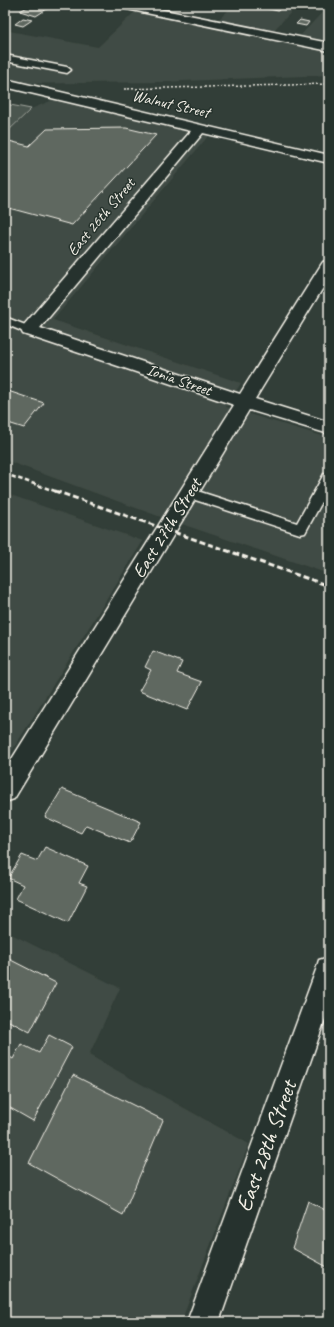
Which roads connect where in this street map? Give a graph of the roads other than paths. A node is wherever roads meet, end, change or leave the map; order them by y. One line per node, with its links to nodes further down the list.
1 (122, 5): 2 (street)
2 (329, 47)
3 (5, 58): 4 (lane)
4 (67, 70)
5 (5, 83): 6 (street, Walnut Street)
6 (200, 128): 7 (street, Walnut Street); 10 (street, East 26th Street)
7 (329, 159)
8 (329, 265): 11 (street, East 27th Street)
9 (5, 320): 10 (lane)
10 (29, 330): 11 (street, Ionia Street)
11 (244, 402): 12 (street, Ionia Street); 14 (street, East 27th Street)
12 (329, 428)
13 (328, 477): 14 (lane)
14 (188, 493): 15 (street, East 27th Street)
15 (5, 791)
16 (329, 970): 17 (street, East 28th Street)
17 (203, 1322)

